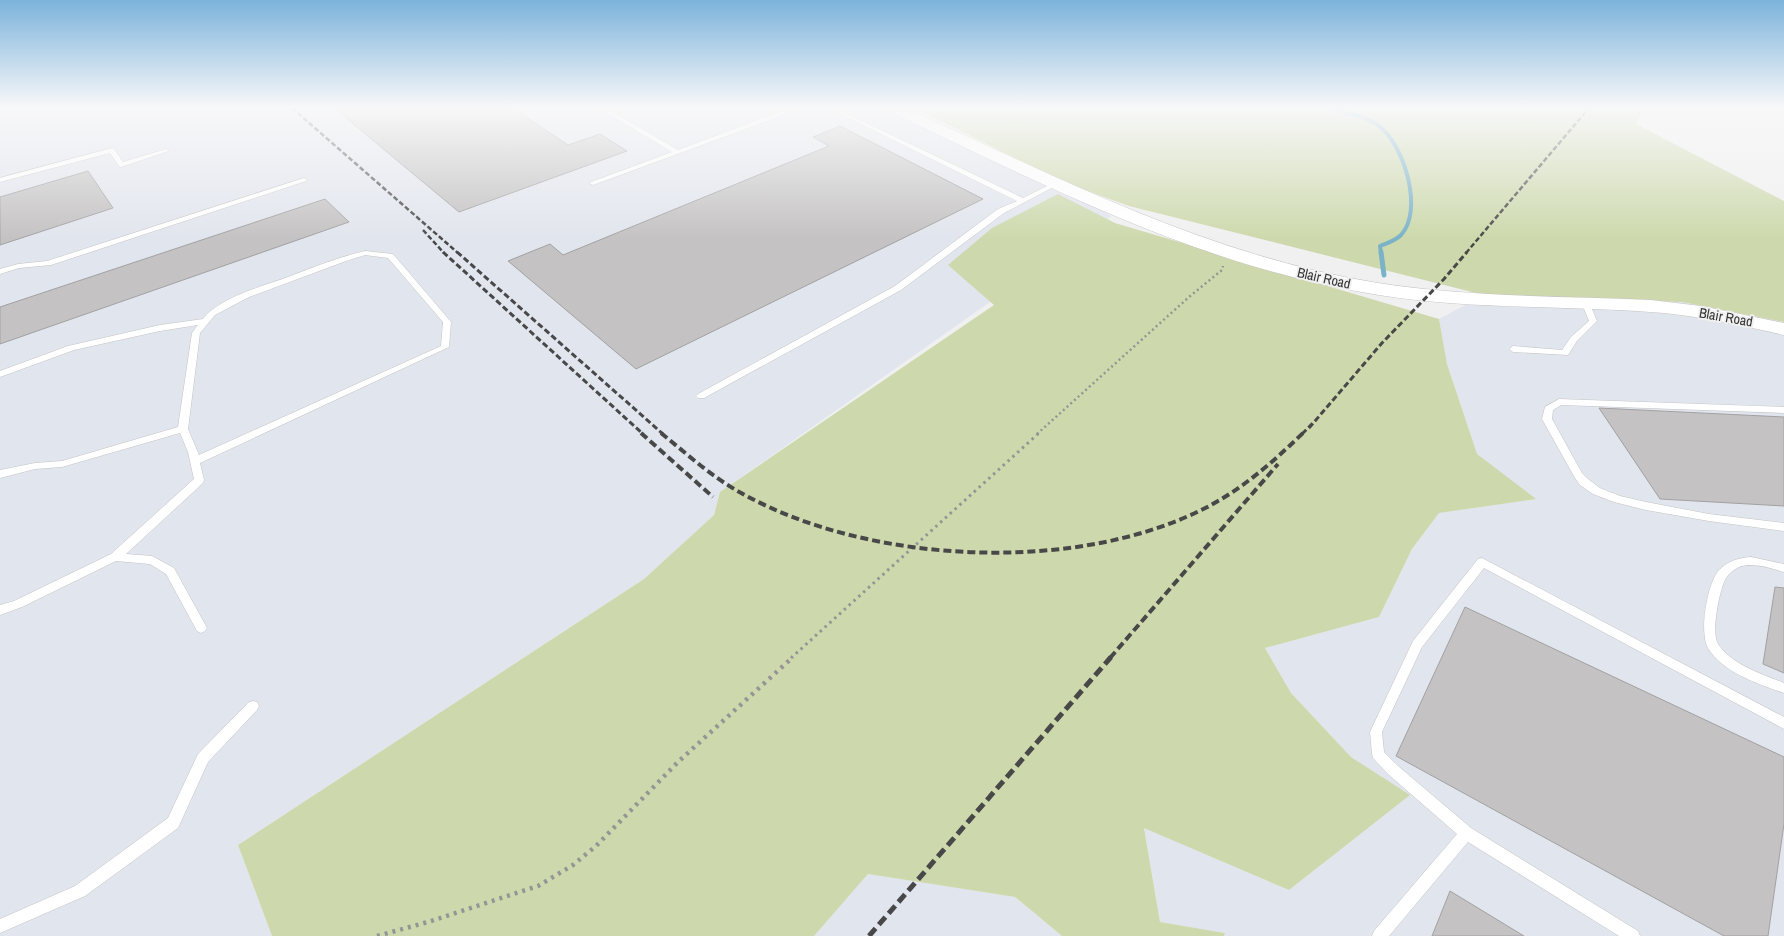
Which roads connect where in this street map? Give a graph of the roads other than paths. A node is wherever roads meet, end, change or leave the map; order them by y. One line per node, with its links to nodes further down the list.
1 (106, 152): 7 (lane)
2 (113, 152): 3 (lane)
3 (166, 152)
4 (677, 152): 9 (lane)
5 (921, 152): 11 (lane)
6 (989, 152): 10 (street, Blair Road)
7 (0, 180)
8 (304, 180): 12 (lane)
9 (593, 183)
10 (1057, 183): 11 (lane); 13 (street, Blair Road)
11 (1023, 201): 18 (lane)
12 (0, 272)
13 (1586, 304): 15 (street, Blair Road); 16 (lane)
14 (206, 321): 17 (lane); 20 (lane); 21 (lane)
15 (1784, 329)
16 (1512, 349)
17 (0, 374)
18 (701, 396)
19 (1784, 410): 23 (lane)
20 (183, 429): 21 (lane); 22 (lane)
21 (195, 461): 24 (lane)
22 (0, 474)
23 (1784, 528)
24 (115, 557): 26 (lane); 27 (lane)
25 (1784, 568): 28 (lane)
26 (0, 610)
27 (201, 628)
28 (1784, 688)
29 (253, 706): 32 (lane)
30 (1784, 723): 31 (lane)
31 (1466, 833): 33 (lane); 34 (lane)
32 (0, 926)
33 (1379, 936)
34 (1633, 936)

